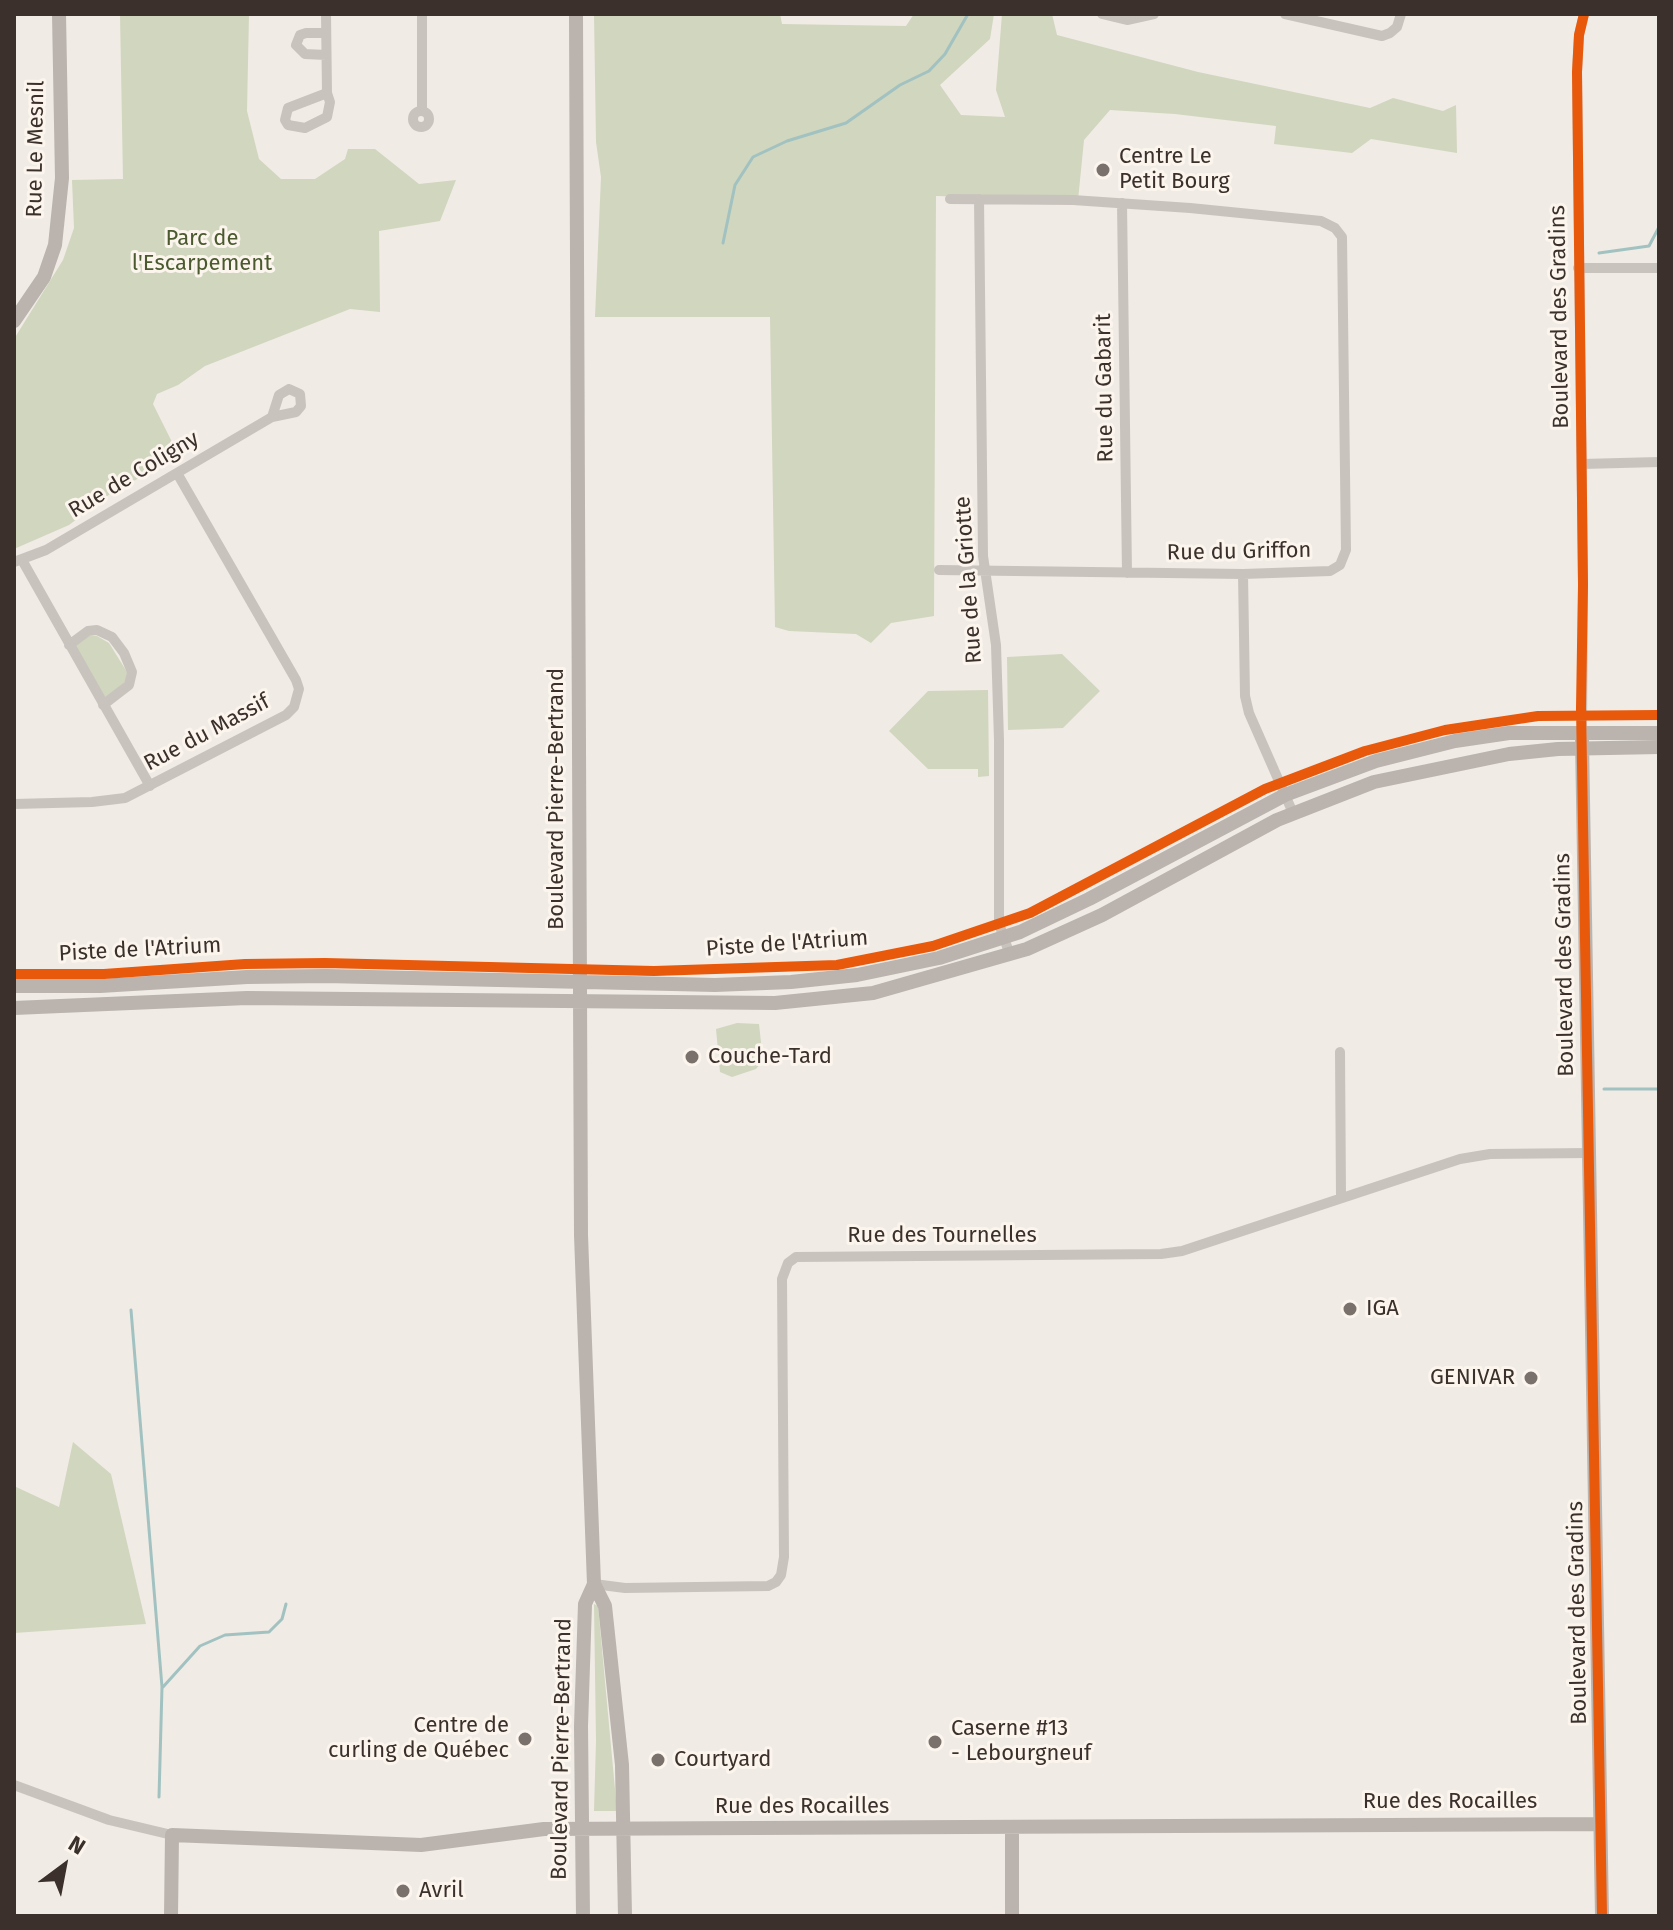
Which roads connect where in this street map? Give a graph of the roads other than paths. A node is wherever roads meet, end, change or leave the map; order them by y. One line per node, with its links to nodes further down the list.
1 (59, 14): 19 (main road, Rue Le Mesnil)
2 (326, 14): 10 (street)
3 (422, 14): 13 (street)
4 (576, 14): 41 (main road, Boulevard Pierre-Bertrand)
5 (1102, 14): 6 (street)
6 (1154, 14)
7 (1285, 14): 8 (street)
8 (1401, 14)
9 (1584, 14): 17 (street, Boulevard des Gradins)
10 (326, 33): 11 (street); 11 (street)
11 (326, 55): 12 (street)
12 (327, 93): 12 (street)
13 (422, 111)
14 (950, 199): 15 (street)
15 (979, 199): 16 (street); 26 (street, Rue de la Griotte)
16 (1122, 203): 27 (street, Rue du Gabarit); 28 (street, Rue du Griffon)
17 (1578, 268): 18 (street); 22 (street, Boulevard des Gradins)
18 (1659, 268)
19 (14, 321)
20 (272, 417): 23 (street, Rue de Coligny)
21 (1659, 462): 22 (street)
22 (1582, 464): 31 (street, Boulevard des Gradins)
23 (177, 473): 24 (street, Rue de Coligny); 35 (street, Rue du Massif)
24 (18, 561): 29 (street)
25 (939, 570): 26 (street, Rue du Griffon)
26 (985, 570): 27 (street, Rue du Griffon); 39 (street, Rue de la Griotte)
27 (1127, 573): 28 (street, Rue du Griffon)
28 (1243, 574): 36 (street)
29 (69, 645): 30 (street); 30 (street)
30 (103, 705): 35 (street)
31 (1582, 732): 32 (main road); 34 (main road, Boulevard des Gradins); 36 (main road)
32 (1659, 733)
33 (1659, 747): 34 (main road)
34 (1582, 749): 38 (main road); 46 (main road, Boulevard des Gradins)
35 (150, 786): 37 (street, Rue du Massif)
36 (1285, 795): 38 (street); 39 (main road)
37 (14, 804)
38 (1293, 813): 40 (main road)
39 (1002, 939): 40 (street, Rue de la Griotte); 41 (main road)
40 (1010, 955): 43 (main road)
41 (580, 981): 42 (main road); 43 (main road, Boulevard Pierre-Bertrand)
42 (14, 986)
43 (579, 1001): 44 (main road); 48 (main road, Boulevard Pierre-Bertrand)
44 (14, 1008)
45 (1340, 1052): 47 (street)
46 (1588, 1153): 47 (street, Rue des Tournelles); 50 (main road, Boulevard des Gradins)
47 (1341, 1197): 48 (street, Rue des Tournelles)
48 (594, 1584): 51 (main road, Boulevard Pierre-Bertrand); 53 (main road, Boulevard Pierre-Bertrand)
49 (14, 1785): 54 (street, Rue des Rocailles)
50 (1600, 1824): 52 (main road, Rue des Rocailles); 59 (main road, Boulevard des Gradins)
51 (581, 1828): 53 (main road, Rue des Rocailles); 54 (main road, Rue des Rocailles); 56 (main road, Boulevard Pierre-Bertrand)
52 (1012, 1828): 53 (main road, Rue des Rocailles); 58 (main road)
53 (624, 1829): 57 (main road, Boulevard Pierre-Bertrand)
54 (172, 1835): 55 (main road)
55 (171, 1916)
56 (583, 1916)
57 (625, 1916)
58 (1012, 1916)
59 (1602, 1916)

